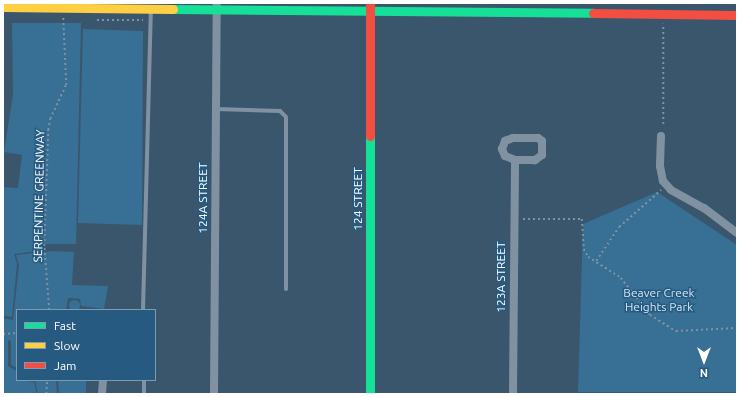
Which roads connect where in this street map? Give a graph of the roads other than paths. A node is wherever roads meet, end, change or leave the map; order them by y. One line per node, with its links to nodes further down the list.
1 (217, 6): 3 (street); 4 (street); 7 (street, 124A STREET)
2 (3, 7): 4 (street)
3 (370, 7): 5 (street); 18 (street, 124 STREET)
4 (151, 8): 12 (lane)
5 (503, 8): 6 (street)
6 (737, 15)
7 (216, 109): 11 (lane); 17 (street, 124A STREET)
8 (661, 136): 10 (street)
9 (514, 160): 9 (street); 19 (street, 123A STREET)
10 (737, 233)
11 (286, 289)
12 (143, 309)
13 (103, 381): 15 (street)
14 (144, 381): 16 (lane)
15 (102, 394)
16 (144, 394)
17 (214, 394)
18 (370, 394)
19 (513, 394)

